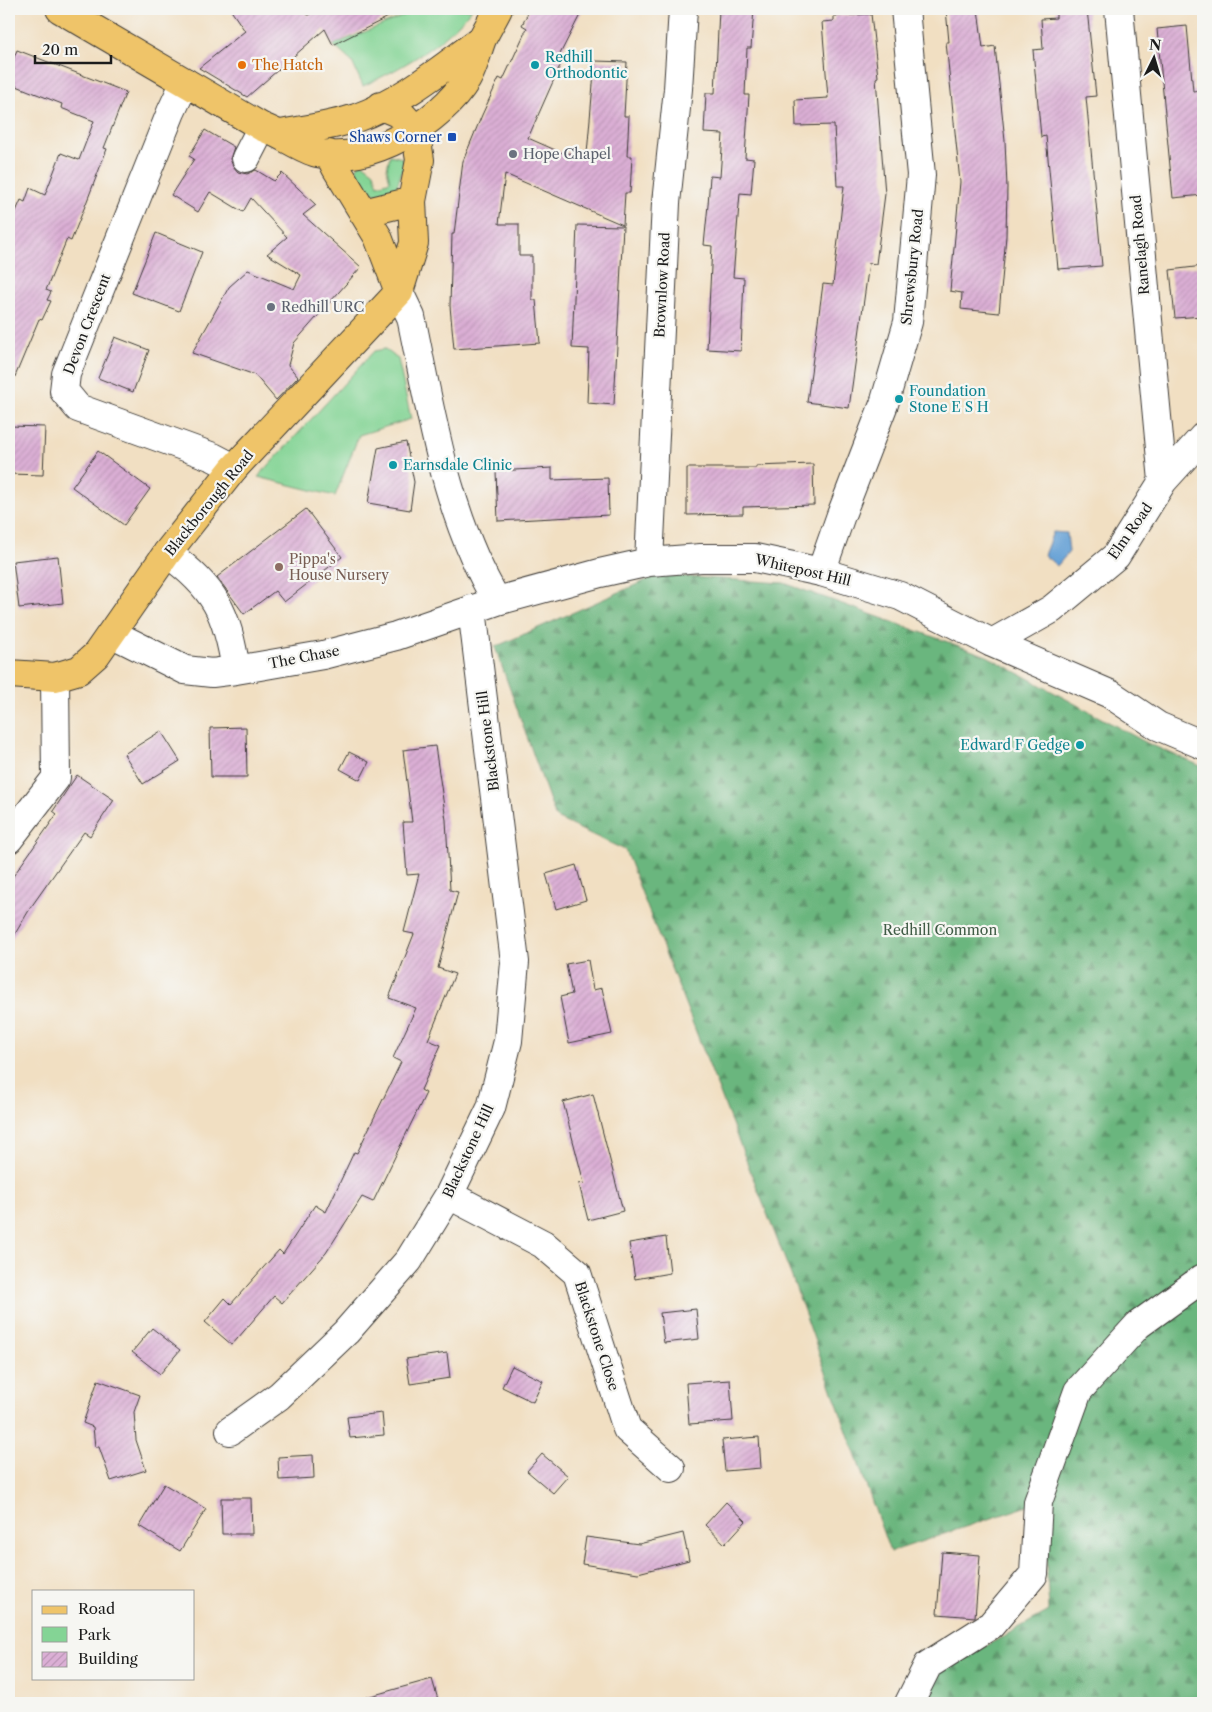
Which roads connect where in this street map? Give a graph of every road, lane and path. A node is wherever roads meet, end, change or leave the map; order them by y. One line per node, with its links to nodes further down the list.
1 (60, 9): 7 (main road)
2 (498, 9): 6 (main road)
3 (683, 9): 21 (street, Brownlow Road)
4 (905, 9): 22 (street, Shrewsbury Road)
5 (1119, 9): 19 (street, Ranelagh Road)
6 (482, 39): 8 (main road); 10 (main road)
7 (185, 82): 11 (main road); 18 (street, Devon Crescent)
8 (381, 106): 9 (main road); 10 (main road)
9 (357, 118): 11 (main road); 12 (main road)
10 (415, 129): 12 (main road); 14 (main road)
11 (272, 130): 12 (main road); 13 (street)
12 (329, 154): 15 (main road)
13 (246, 158)
14 (412, 201): 15 (main road); 16 (main road)
15 (363, 213): 16 (main road)
16 (399, 292): 18 (main road, Blackborough Road); 23 (street)
17 (1203, 437): 19 (street, Elm Road)
18 (234, 468): 20 (main road, Blackborough Road)
19 (1163, 481): 25 (street, Elm Road)
20 (167, 553): 24 (main road, Blackborough Road); 26 (street)
21 (648, 562): 22 (street, Whitepost Hill); 23 (street, Whitepost Hill)
22 (822, 572): 25 (street, Whitepost Hill)
23 (485, 605): 26 (street, The Chase); 31 (street, Blackstone Hill)
24 (114, 634): 26 (street, The Chase); 28 (main road, Blackborough Road)
25 (992, 643): 29 (street, Whitepost Hill)
26 (236, 670)
27 (9, 674): 28 (main road, Blackborough Road)
28 (55, 677): 30 (street)
29 (1203, 745)
30 (9, 839)
31 (449, 1195): 33 (street, Blackstone Hill); 34 (street, Blackstone Close)
32 (1203, 1278): 35 (street)
33 (230, 1431)
34 (670, 1468)
35 (910, 1703)

